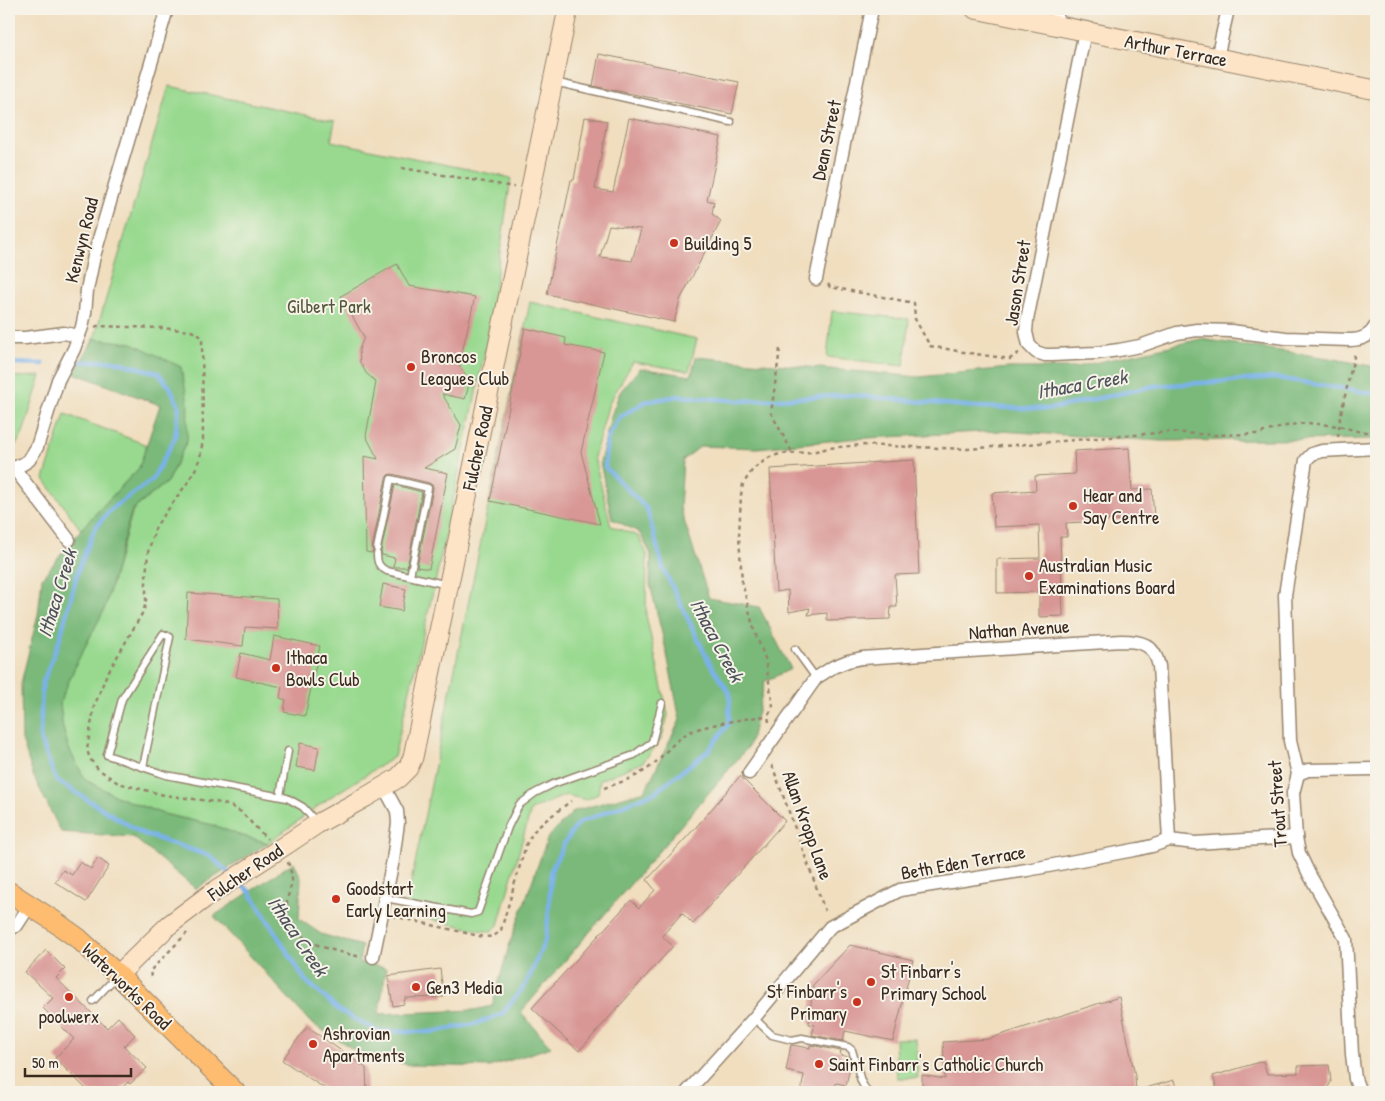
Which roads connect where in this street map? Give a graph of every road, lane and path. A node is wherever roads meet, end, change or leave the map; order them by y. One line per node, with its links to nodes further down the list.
1 (167, 9): 16 (street, Kenwyn Road)
2 (568, 9): 9 (street, Fulcher Road)
3 (872, 9): 14 (street, Dean Street)
4 (975, 9): 6 (street, Arthur Terrace)
5 (1228, 9): 8 (street)
6 (1057, 17): 7 (street, Arthur Terrace)
7 (1085, 31): 8 (street, Arthur Terrace); 18 (street, Jason Street)
8 (1218, 58): 10 (street, Arthur Terrace)
9 (552, 82): 11 (lane); 13 (street, Fulcher Road)
10 (1376, 90)
11 (731, 122)
12 (402, 168): 13 (path)
13 (530, 190): 29 (street, Fulcher Road)
14 (816, 279): 18 (path)
15 (1373, 329): 18 (street, Jason Street)
16 (79, 336): 17 (street); 26 (street, Kenwyn Road); 44 (path)
17 (9, 338)
18 (1029, 345)
19 (780, 349): 25 (path)
20 (1354, 353): 21 (path)
21 (1339, 426): 22 (path); 23 (path); 25 (path)
22 (1338, 432)
23 (1376, 433)
24 (1376, 448): 38 (street, Trout Street)
25 (793, 454): 40 (path)
26 (12, 469): 27 (street)
27 (69, 540)
28 (410, 576): 28 (lane); 29 (lane)
29 (449, 586): 39 (street, Fulcher Road)
30 (794, 649): 31 (lane)
31 (816, 678): 33 (street, Nathan Avenue); 45 (street, Nathan Avenue)
32 (662, 703): 48 (lane)
33 (766, 748): 37 (street, Nathan Avenue); 50 (path, Allan Kropp Lane)
34 (288, 750): 41 (lane)
35 (143, 767): 35 (lane); 41 (lane)
36 (1376, 769): 38 (street)
37 (749, 772)
38 (1298, 774): 43 (street, Trout Street)
39 (384, 787): 42 (street, Fulcher Road); 48 (street)
40 (604, 788)
41 (280, 796): 42 (lane)
42 (318, 824): 46 (street, Fulcher Road)
43 (1296, 837): 45 (street, Beth Eden Terrace); 61 (street, Trout Street)
44 (268, 840)
45 (1169, 840): 57 (street, Beth Eden Terrace)
46 (287, 853): 53 (path); 54 (street, Fulcher Road, bridge)
47 (9, 892): 49 (main road, Waterworks Road)
48 (385, 898): 53 (street)
49 (30, 905): 51 (street); 54 (main road, Waterworks Road)
50 (825, 911)
51 (9, 930)
52 (188, 932): 55 (path)
53 (373, 957)
54 (118, 975): 56 (lane); 58 (main road, Waterworks Road)
55 (151, 977)
56 (93, 1001)
57 (754, 1018): 59 (street, Beth Eden Terrace); 60 (lane)
58 (235, 1092)
59 (687, 1092)
60 (867, 1092)
61 (1360, 1092)

